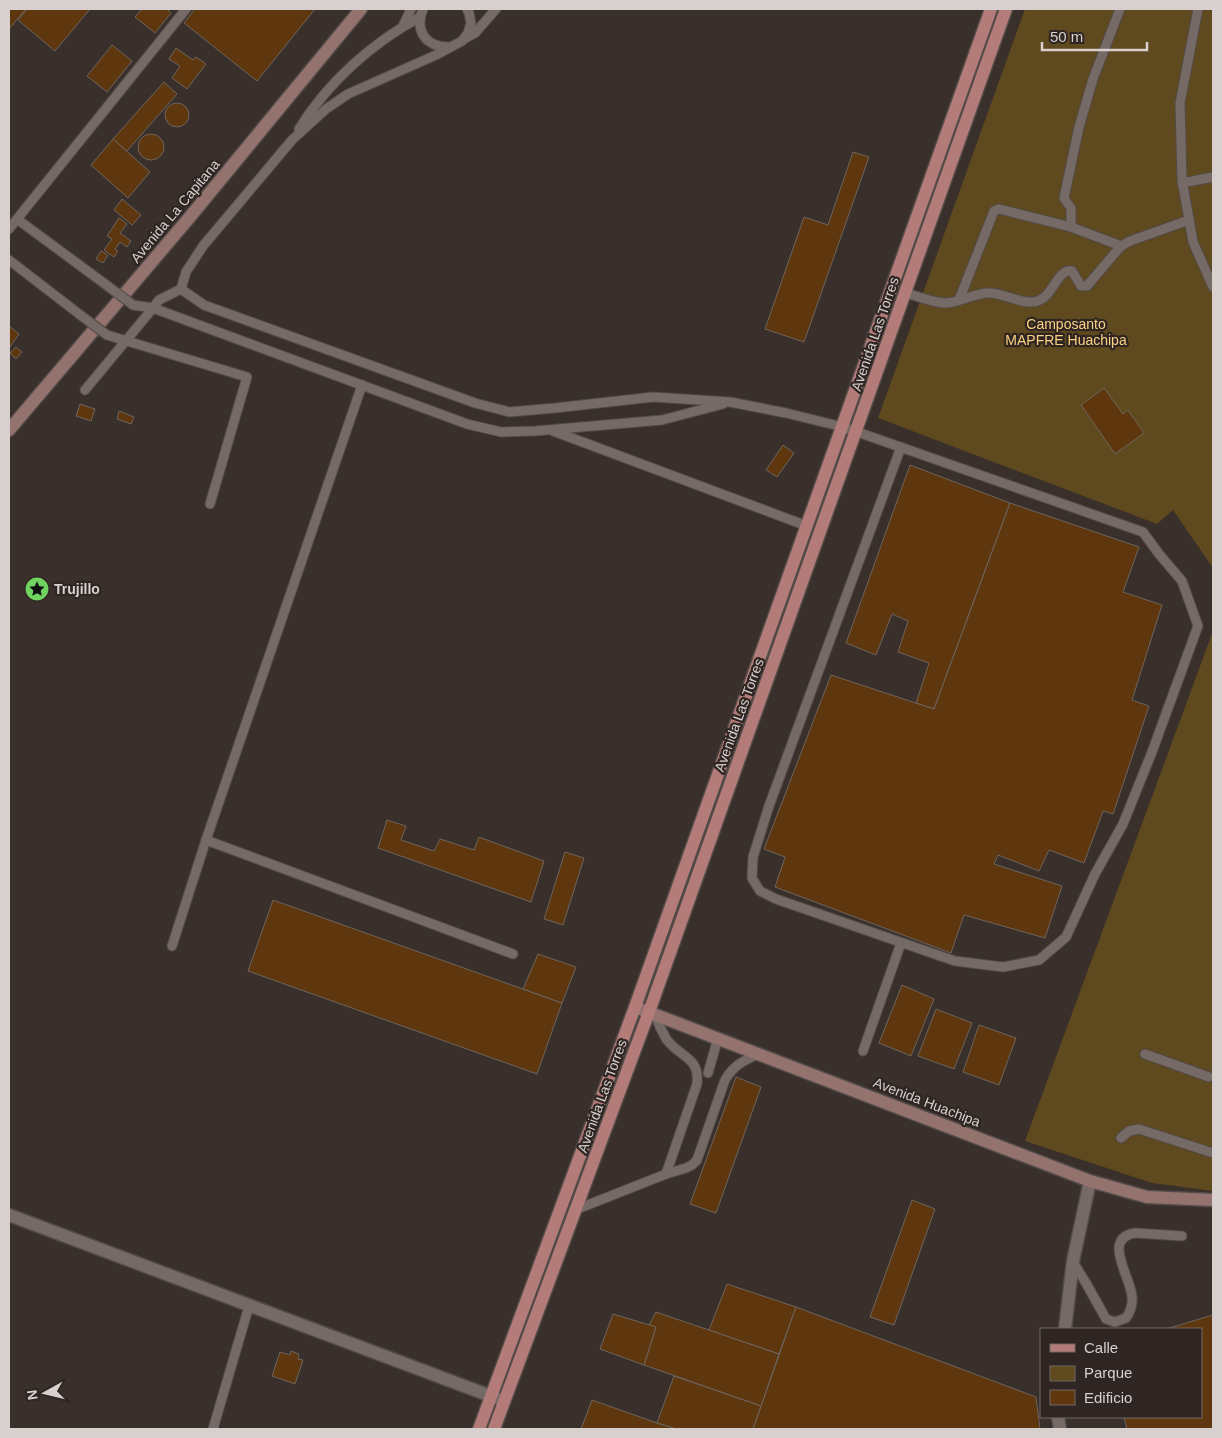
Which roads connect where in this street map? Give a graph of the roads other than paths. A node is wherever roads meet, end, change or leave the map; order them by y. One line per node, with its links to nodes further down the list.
1 (186, 9): 17 (lane)
2 (361, 9): 33 (street, Avenida La Capitana)
3 (411, 9): 11 (lane)
4 (467, 9): 12 (lane)
5 (496, 9): 12 (lane)
6 (991, 9): 32 (main road, Avenida Las Torres)
7 (1006, 9): 25 (main road, Avenida Las Torres)
8 (1120, 9): 19 (lane)
9 (1198, 9): 16 (lane)
10 (420, 12): 11 (lane); 13 (lane)
11 (403, 26): 14 (lane)
12 (462, 41): 13 (lane)
13 (449, 47): 14 (lane)
14 (292, 140): 24 (lane)
15 (1213, 177): 16 (lane)
16 (1182, 183): 18 (lane)
17 (18, 219): 20 (lane); 27 (lane, bridge)
18 (1189, 220): 21 (lane); 23 (lane)
19 (1071, 227): 21 (lane); 26 (lane)
20 (9, 229)
21 (1121, 246): 26 (lane)
22 (9, 260): 28 (lane, bridge)
23 (1213, 287)
24 (181, 289): 27 (lane); 31 (lane)
25 (905, 293): 26 (lane); 35 (main road, Avenida Las Torres)
26 (959, 300)
27 (153, 308): 28 (lane); 29 (lane)
28 (126, 341): 30 (lane); 37 (lane)
29 (362, 384): 34 (lane); 39 (lane)
30 (85, 390)
31 (730, 402): 32 (lane); 34 (lane)
32 (843, 427): 35 (lane); 38 (main road, Avenida Las Torres)
33 (9, 430)
34 (550, 430): 38 (lane)
35 (856, 432): 36 (lane); 44 (main road, Avenida Las Torres)
36 (901, 447): 40 (lane); 40 (lane)
37 (210, 504)
38 (808, 526): 43 (main road, Avenida Las Torres)
39 (206, 840): 41 (lane); 42 (lane)
40 (901, 943): 46 (lane)
41 (172, 946)
42 (513, 954)
43 (635, 1007): 44 (street, Avenida Huachipa); 65 (main road, Avenida Las Torres)
44 (652, 1013): 45 (street, Avenida Huachipa); 49 (lane); 59 (main road, Avenida Las Torres)
45 (718, 1038): 47 (street, Avenida Huachipa); 50 (lane)
46 (864, 1050)
47 (758, 1054): 52 (lane); 57 (street, Avenida Huachipa)
48 (1145, 1054): 51 (lane)
49 (696, 1069): 50 (lane); 56 (lane)
50 (708, 1074): 52 (lane)
51 (1211, 1076): 53 (lane)
52 (725, 1080): 56 (lane)
53 (1213, 1086)
54 (1121, 1138): 55 (lane)
55 (1213, 1153)
56 (666, 1174): 59 (lane)
57 (1090, 1181): 58 (street, Avenida Huachipa); 62 (street)
58 (1213, 1200)
59 (575, 1210): 66 (main road, Avenida Las Torres)
60 (9, 1215): 63 (street)
61 (1182, 1236): 62 (lane)
62 (1072, 1261): 64 (street)
63 (249, 1306): 65 (street); 67 (lane)
64 (1065, 1328)
65 (491, 1396): 66 (street); 68 (main road, Avenida Las Torres)
66 (504, 1401): 69 (main road, Avenida Las Torres)
67 (213, 1429)
68 (479, 1429)
69 (494, 1429)

